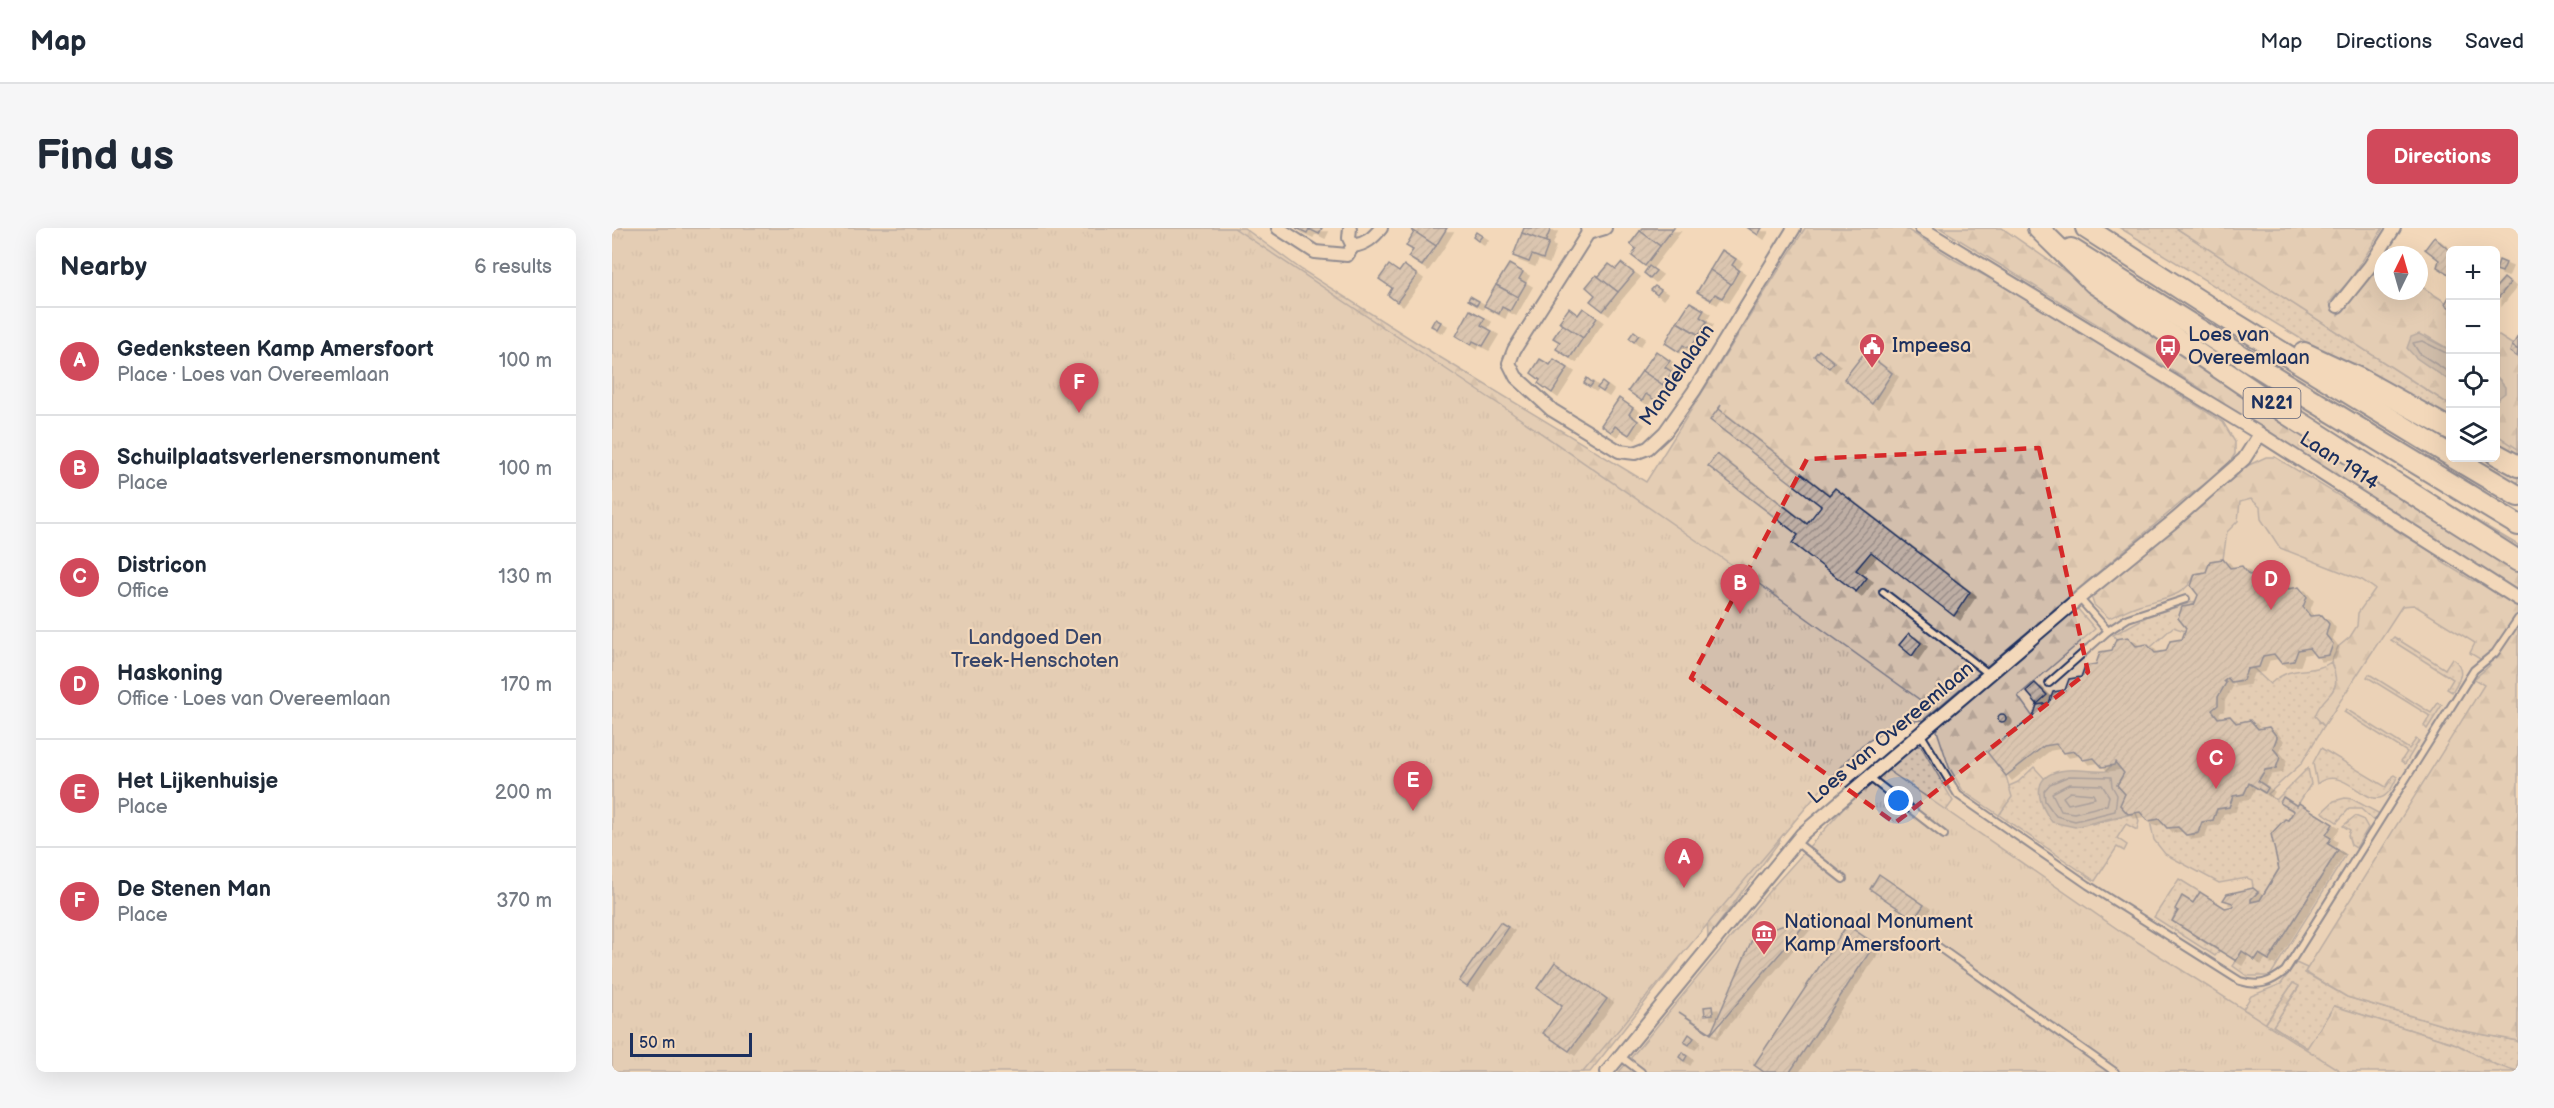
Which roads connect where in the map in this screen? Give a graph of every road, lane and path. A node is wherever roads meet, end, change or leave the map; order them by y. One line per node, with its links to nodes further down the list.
1 (1278, 228): 11 (street)
2 (1350, 228): 11 (street)
3 (1381, 228): 11 (street)
4 (1605, 228): 10 (street, Mandelalaan)
5 (1794, 228): 10 (street, Mandelalaan)
6 (1921, 228): 15 (street, Laan 1914)
7 (2039, 228): 21 (main road, N221); 22 (main road, N221)
8 (2086, 228): 13 (main road, N221)
9 (2394, 228): 12 (street)
10 (1588, 231)
11 (1353, 246)
12 (2338, 306)
13 (2226, 318): 14 (main road, N221); 16 (main road, N221)
14 (2446, 426)
15 (2260, 434): 24 (street, Loes van Overeemlaan); 26 (street, Laan 1914)
16 (2446, 452)
17 (2500, 456): 19 (main road)
18 (2462, 462): 20 (main road, N221)
19 (2518, 466)
20 (2518, 496)
21 (2518, 525)
22 (2518, 561)
23 (1883, 592): 29 (lane)
24 (2079, 598): 28 (lane); 29 (street, Loes van Overeemlaan)
25 (2186, 599): 28 (lane)
26 (2518, 599)
27 (2518, 620): 31 (lane)
28 (2108, 631): 30 (lane)
29 (1989, 675): 31 (street, Loes van Overeemlaan)
30 (2049, 683)
31 (1920, 733): 32 (street, Loes van Overeemlaan)
32 (1869, 777): 33 (lane); 34 (street, Loes van Overeemlaan)
33 (1944, 835)
34 (1796, 842): 35 (lane); 37 (street, Loes van Overeemlaan)
35 (1843, 879)
36 (1936, 946): 40 (lane)
37 (1620, 1056): 38 (street, Loes van Overeemlaan); 39 (lane)
38 (1607, 1072)
39 (1641, 1072)
40 (2115, 1072)

